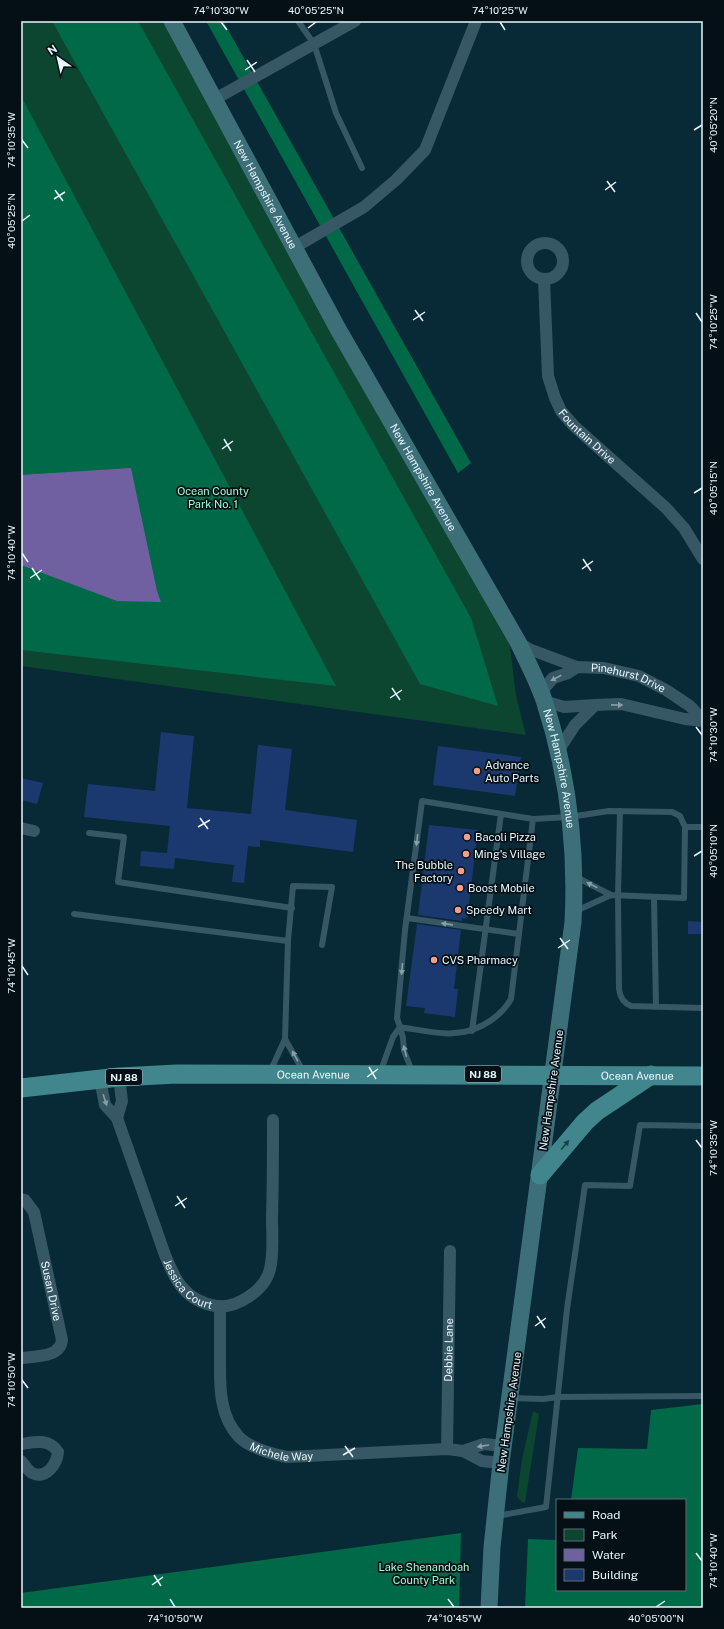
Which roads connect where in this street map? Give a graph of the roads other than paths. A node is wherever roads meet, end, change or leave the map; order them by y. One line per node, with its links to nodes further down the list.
1 (172, 21): 6 (main road, New Hampshire Avenue)
2 (298, 21): 5 (lane)
3 (355, 21): 5 (street)
4 (476, 21): 8 (street)
5 (314, 44): 6 (street); 7 (lane)
6 (215, 99): 8 (main road, New Hampshire Avenue)
7 (362, 168)
8 (295, 247): 11 (main road, New Hampshire Avenue)
9 (544, 279): 10 (street, Fountain Drive)
10 (703, 559)
11 (518, 642): 12 (street, Pinehurst Drive); 13 (main road, New Hampshire Avenue)
12 (577, 667): 13 (street, Pinehurst Drive, one-way to 13); 14 (street, Pinehurst Drive)
13 (542, 697): 15 (street, Pinehurst Drive); 18 (main road, New Hampshire Avenue)
14 (676, 697): 16 (street, Pinehurst Drive); 17 (street, Pinehurst Drive)
15 (595, 705): 16 (street, Pinehurst Drive, one-way to 16); 18 (street)
16 (668, 716): 17 (street, Pinehurst Drive)
17 (703, 720)
18 (558, 751): 21 (main road, New Hampshire Avenue)
19 (620, 811): 21 (lane); 23 (lane); 30 (lane)
20 (500, 814): 22 (lane); 35 (lane, one-way to 35); 36 (lane)
21 (569, 817): 22 (lane); 28 (main road, New Hampshire Avenue)
22 (533, 819): 37 (lane)
23 (685, 827): 24 (lane); 31 (lane)
24 (703, 827)
25 (21, 828): 26 (street)
26 (34, 831)
27 (89, 833): 32 (lane)
28 (573, 876): 29 (lane, one-way to 28); 33 (main road, New Hampshire Avenue)
29 (611, 895): 30 (lane); 33 (lane)
30 (618, 896): 31 (lane); 40 (lane)
31 (654, 897): 40 (lane)
32 (292, 908): 38 (lane); 39 (lane)
33 (574, 911): 49 (main road, New Hampshire Avenue)
34 (74, 914): 38 (lane)
35 (407, 918): 36 (lane, one-way to 35); 42 (lane, one-way to 42)
36 (485, 930): 37 (lane); 43 (lane)
37 (519, 934): 43 (lane)
38 (288, 941): 44 (lane)
39 (322, 945)
40 (656, 1007): 41 (lane)
41 (703, 1008)
42 (400, 1027): 43 (lane); 47 (lane); 48 (lane, one-way to 42)
43 (472, 1031)
44 (285, 1039): 45 (lane, one-way to 44); 46 (lane)
45 (304, 1073): 46 (main road, Ocean Avenue / NJ 88); 47 (main road, Ocean Avenue / NJ 88)
46 (269, 1074): 52 (main road, Ocean Avenue / NJ 88)
47 (380, 1074): 48 (main road, Ocean Avenue / NJ 88)
48 (414, 1074): 49 (main road, Ocean Avenue / NJ 88)
49 (552, 1075): 50 (main road, Ocean Avenue / NJ 88); 58 (main road, New Hampshire Avenue)
50 (651, 1075): 51 (main road, Ocean Avenue / NJ 88); 58 (main road, one-way to 50)
51 (703, 1076)
52 (119, 1077): 53 (main road, Ocean Avenue / NJ 88); 55 (street)
53 (100, 1079): 54 (main road, Ocean Avenue / NJ 88); 55 (street, Jessica Court, one-way to 55)
54 (21, 1088)
55 (117, 1118): 61 (street, Jessica Court)
56 (273, 1120): 61 (street, Jessica Court)
57 (703, 1126): 64 (lane)
58 (540, 1175): 65 (main road, New Hampshire Avenue)
59 (21, 1199): 62 (street, Susan Drive)
60 (450, 1251): 68 (street, Debbie Lane)
61 (220, 1306): 68 (street, Michele Way)
62 (21, 1358)
63 (703, 1396): 64 (lane)
64 (558, 1397): 65 (lane); 72 (lane)
65 (510, 1398): 67 (main road, New Hampshire Avenue)
66 (21, 1444): 70 (street)
67 (503, 1446): 69 (street, Michele Way, one-way to 69); 71 (main road, New Hampshire Avenue)
68 (447, 1449): 69 (street, Michele Way)
69 (463, 1451): 71 (street, Michele Way)
70 (21, 1461)
71 (501, 1463): 72 (main road, New Hampshire Avenue)
72 (496, 1516): 73 (main road, New Hampshire Avenue)
73 (489, 1608)

